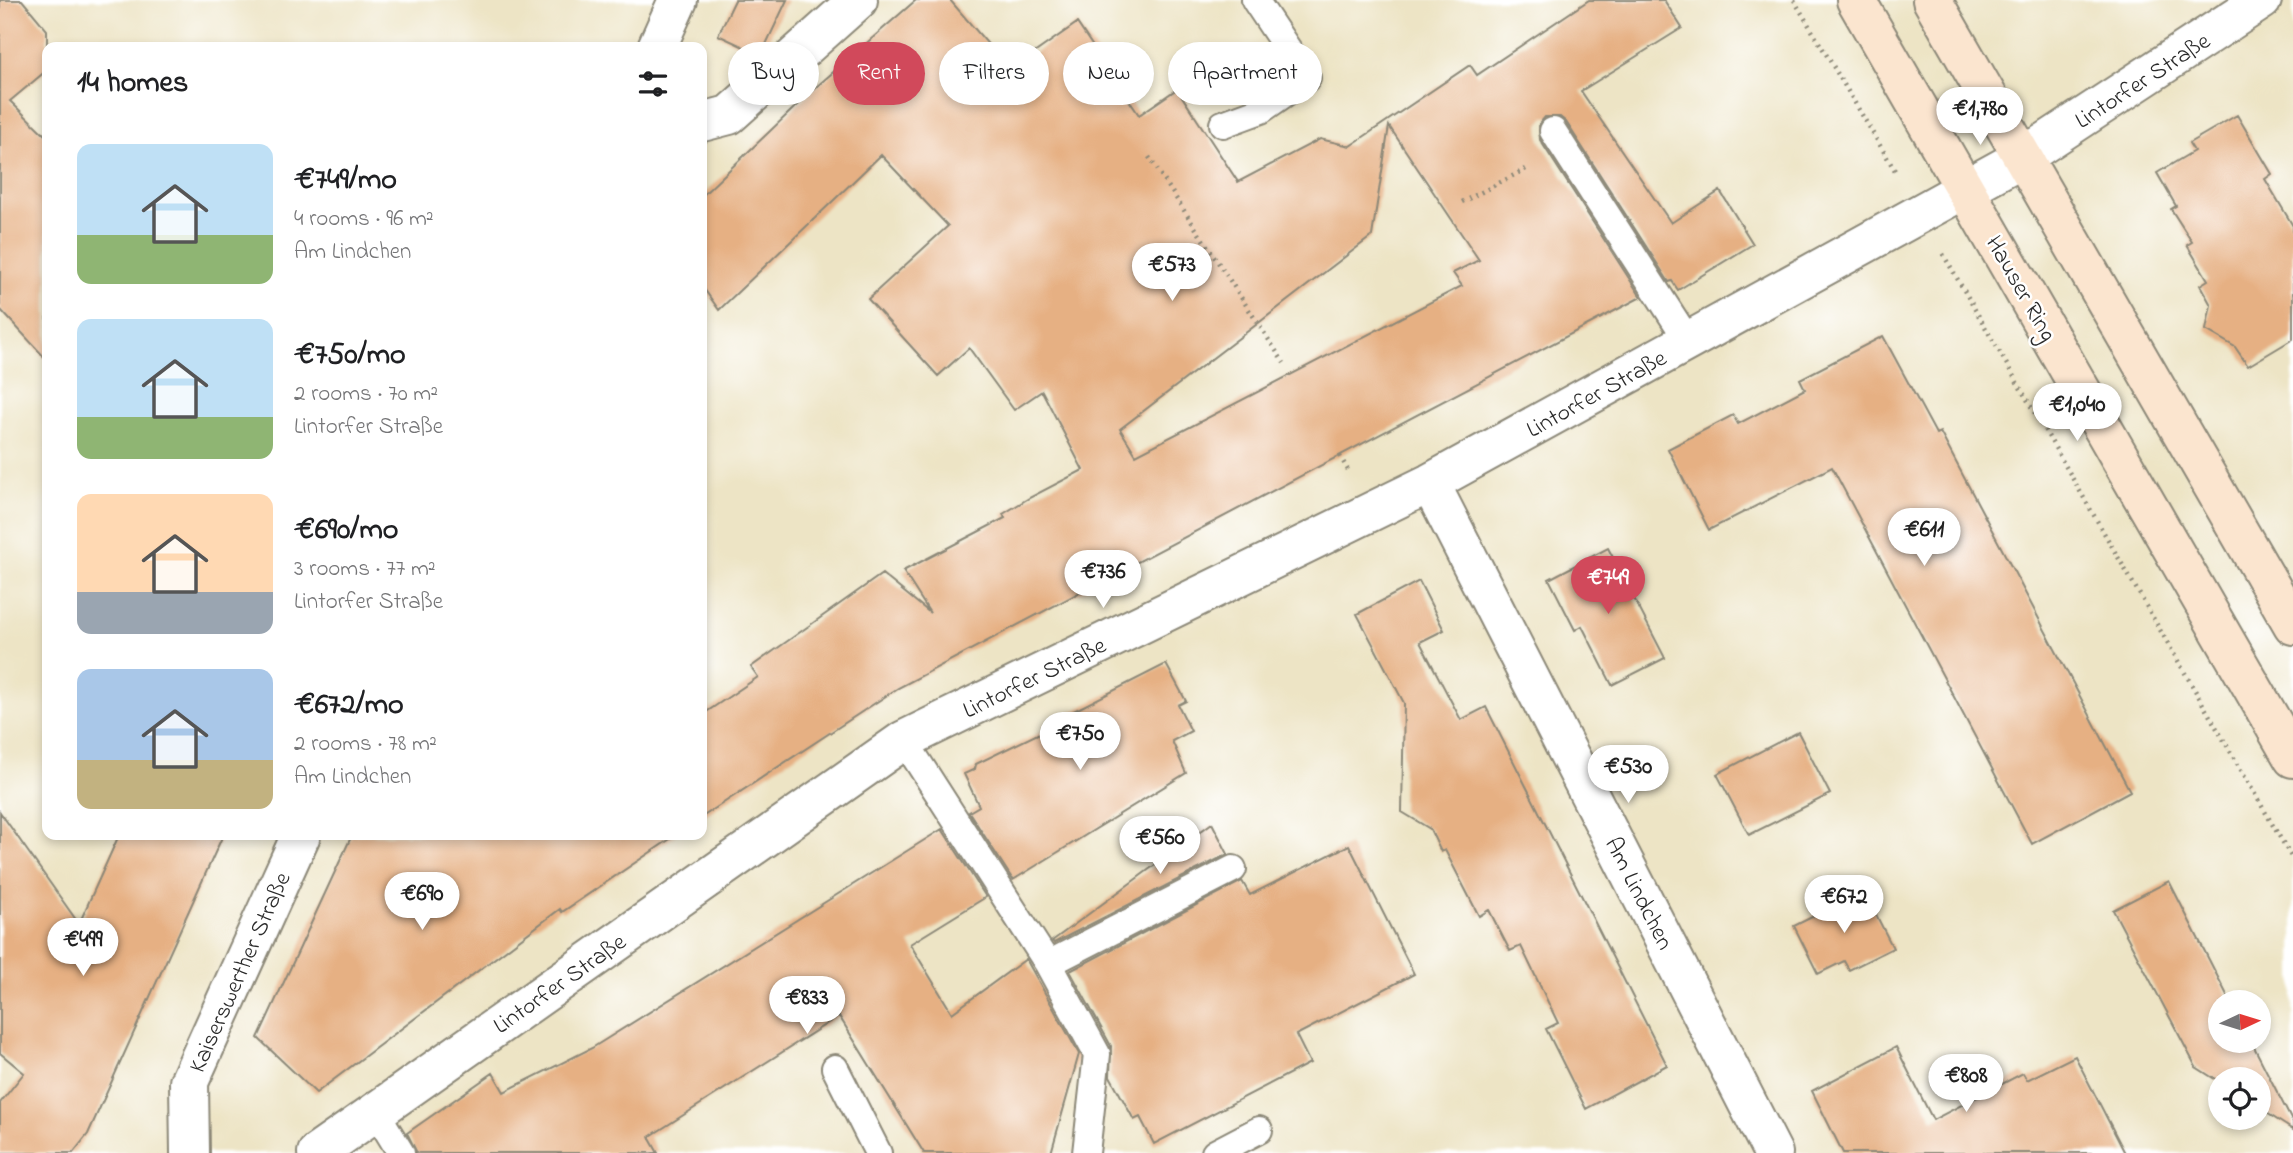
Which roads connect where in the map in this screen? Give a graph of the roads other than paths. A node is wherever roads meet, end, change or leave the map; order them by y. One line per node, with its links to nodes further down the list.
1 (678, 0): 7 (street)
2 (858, 0): 8 (street)
3 (1255, 0): 9 (lane)
4 (1856, 0): 12 (main road, Hauser Ring)
5 (1932, 0): 11 (main road)
6 (2262, 0): 11 (street, Lintorfer Straße)
7 (659, 42)
8 (707, 121)
9 (1223, 124)
10 (1559, 140): 13 (lane)
11 (2024, 157): 12 (street, Lintorfer Straße); 15 (main road)
12 (1965, 189): 13 (street, Lintorfer Straße); 17 (main road, Hauser Ring)
13 (1689, 342): 14 (street, Lintorfer Straße)
14 (1430, 484): 16 (street, Lintorfer Straße); 30 (street, Am Lindchen)
15 (2293, 625)
16 (904, 740): 20 (lane); 22 (street, Lintorfer Straße)
17 (2293, 758)
18 (298, 840): 24 (street, Kaiserswerther Straße)
19 (1233, 869): 20 (lane)
20 (1048, 964): 28 (lane)
21 (835, 1068): 27 (lane)
22 (376, 1112): 25 (street, Lintorfer Straße); 26 (lane)
23 (1259, 1130): 29 (lane)
24 (190, 1153)
25 (317, 1153)
26 (401, 1153)
27 (878, 1153)
28 (1086, 1153)
29 (1215, 1153)
30 (1773, 1153)

